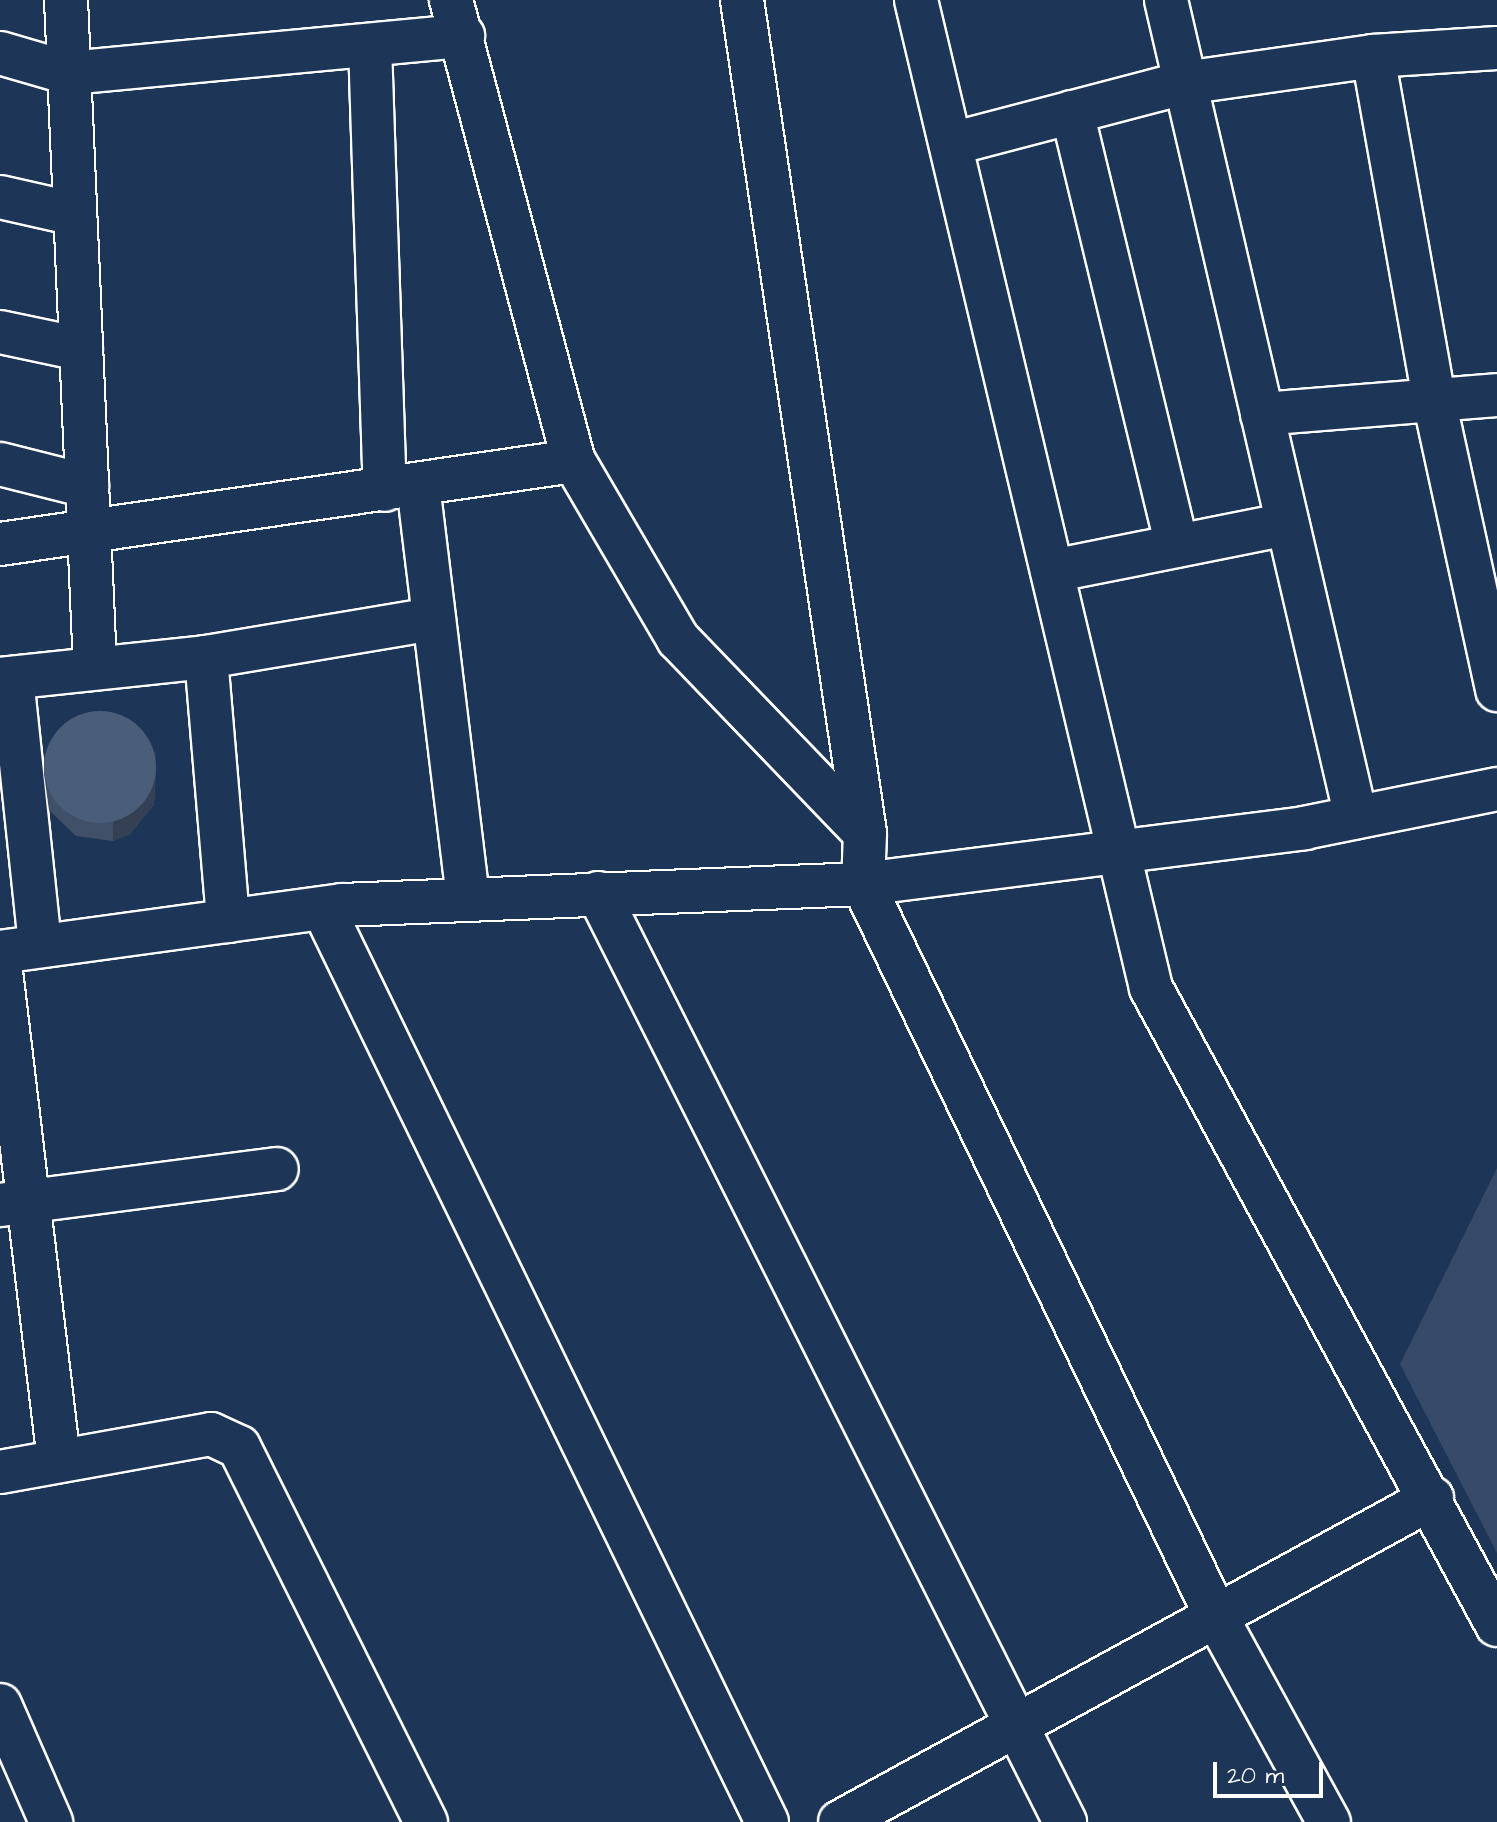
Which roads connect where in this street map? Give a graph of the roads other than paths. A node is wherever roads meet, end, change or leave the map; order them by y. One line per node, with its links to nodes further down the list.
1 (66, 0): 10 (street)
2 (742, 0): 37 (street)
3 (916, 0): 13 (street)
4 (1166, 0): 11 (street)
5 (457, 18): 6 (street); 21 (street)
6 (370, 45): 10 (street); 24 (street)
7 (1497, 48): 9 (street)
8 (0, 53): 10 (street)
9 (1373, 56): 11 (street); 19 (street)
10 (69, 73): 15 (street)
11 (1184, 83): 12 (street); 20 (street)
12 (1072, 112): 13 (street); 28 (street)
13 (951, 144): 29 (street)
14 (0, 197): 15 (street)
15 (75, 214): 17 (street)
16 (0, 332): 17 (street)
17 (81, 349): 23 (street)
18 (1497, 395): 19 (street)
19 (1434, 400): 20 (street); 34 (street)
20 (1262, 414): 25 (street)
21 (574, 461): 24 (street); 37 (street)
22 (0, 464): 23 (street)
23 (87, 486): 26 (street)
24 (402, 487): 26 (street); 30 (street)
25 (1287, 524): 28 (street); 36 (street)
26 (89, 535): 27 (street); 32 (street)
27 (0, 544)
28 (1177, 545): 29 (street)
29 (1052, 571): 38 (street)
30 (433, 619): 31 (street); 41 (street)
31 (206, 657): 32 (street); 43 (street)
32 (95, 667): 33 (street)
33 (6, 678): 44 (street)
34 (1497, 690)
35 (1491, 779): 36 (street)
36 (1356, 817): 38 (street)
37 (865, 833): 39 (street)
38 (1117, 851): 39 (street); 50 (street)
39 (863, 884): 40 (street); 51 (street)
40 (598, 893): 41 (street); 54 (street)
41 (468, 899): 42 (street)
42 (323, 908): 43 (street); 57 (street)
43 (228, 921): 44 (street)
44 (20, 949)
45 (0, 963): 47 (street)
46 (277, 1169): 47 (street)
47 (12, 1203): 48 (street)
48 (59, 1461): 49 (street); 56 (street)
49 (0, 1472)
50 (1432, 1498): 51 (street); 52 (street)
51 (1216, 1616): 54 (street); 60 (street)
52 (1497, 1625)
53 (0, 1705): 55 (street)
54 (1015, 1727): 58 (street); 59 (street)
55 (51, 1822)
56 (426, 1822)
57 (767, 1822)
58 (840, 1822)
59 (1065, 1822)
60 (1329, 1822)

